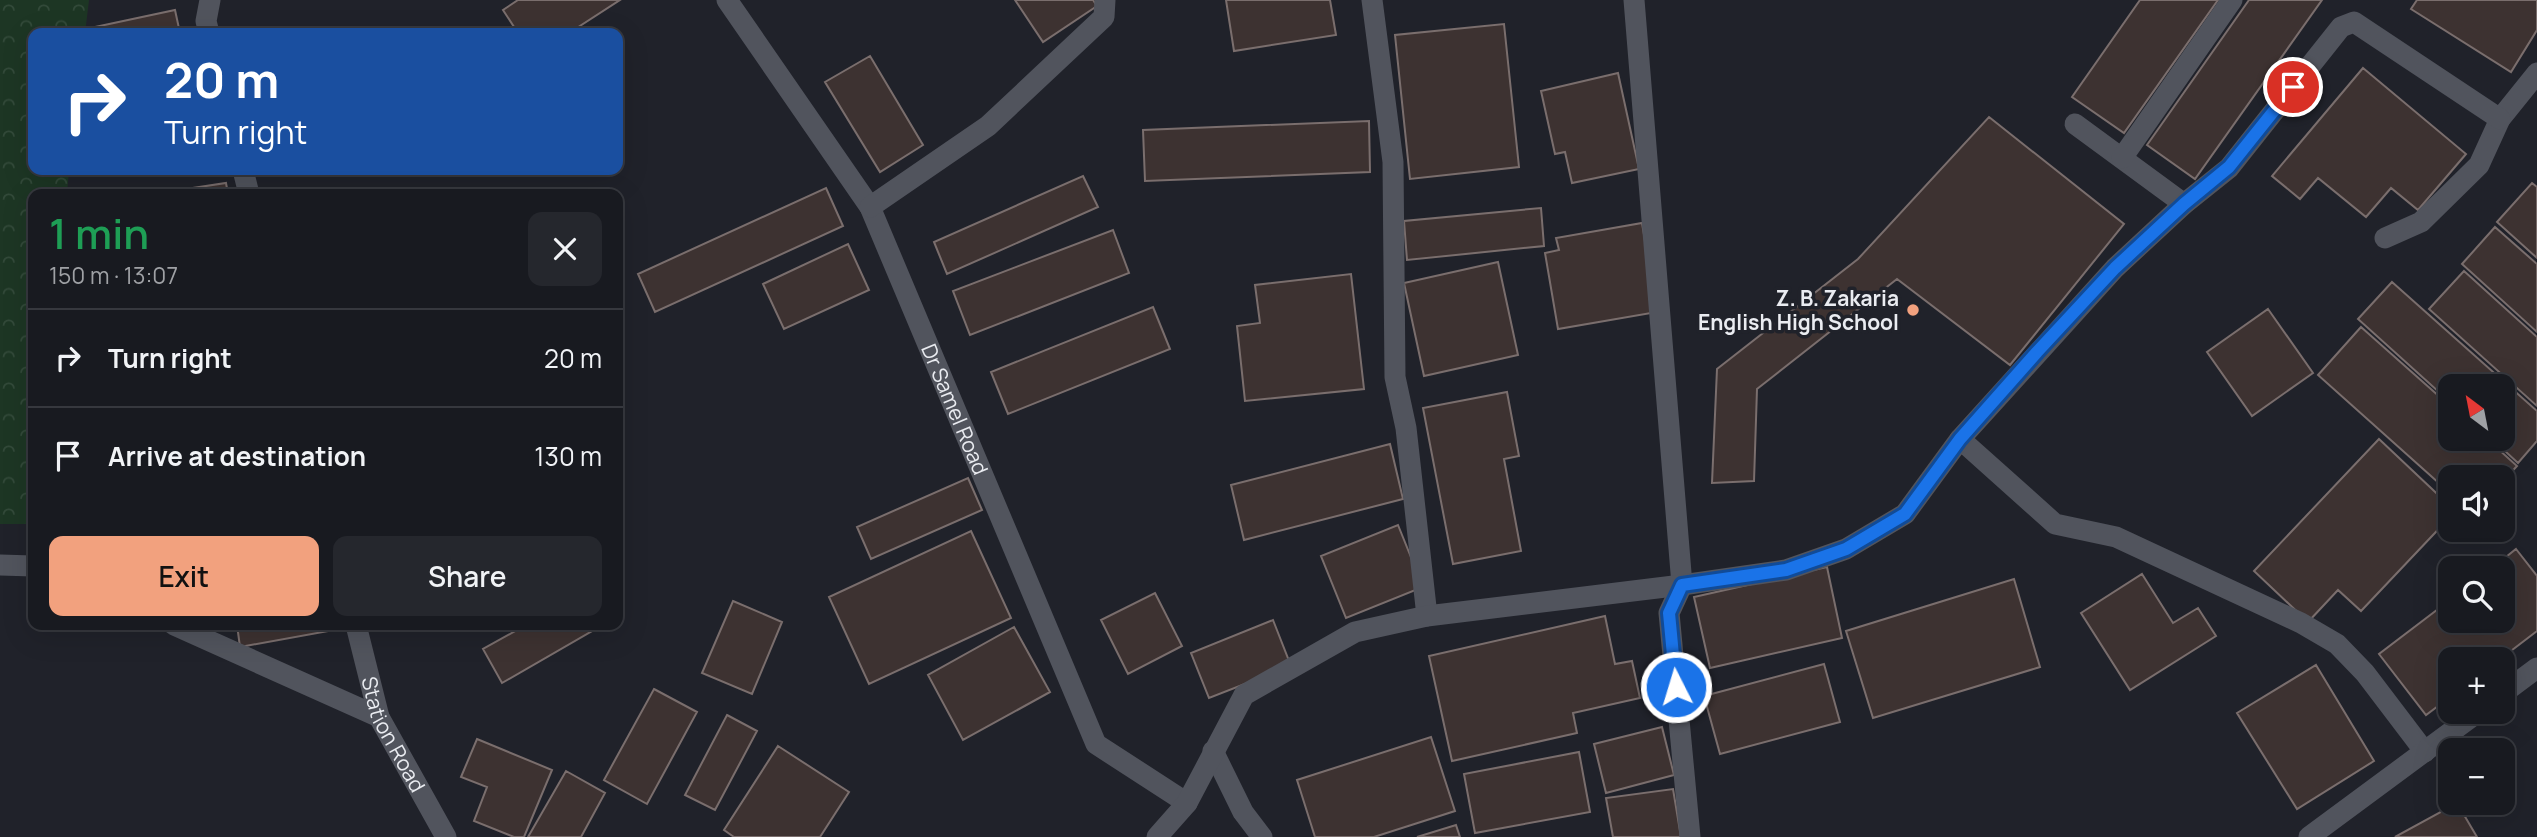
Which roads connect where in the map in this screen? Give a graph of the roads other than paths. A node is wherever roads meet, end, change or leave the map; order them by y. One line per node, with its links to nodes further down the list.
1 (210, 0): 7 (street)
2 (727, 0): 13 (street, Dr Samel Road)
3 (1105, 0): 13 (street)
4 (1372, 0): 19 (street)
5 (1634, 0): 18 (street)
6 (2232, 0): 11 (street)
7 (208, 28)
8 (2537, 73): 9 (street)
9 (2500, 119): 12 (street); 14 (street)
10 (2075, 124): 11 (street)
11 (2122, 158): 12 (street)
12 (2184, 204): 15 (street)
13 (870, 207): 28 (street, Dr Samel Road)
14 (2385, 238)
15 (1960, 439): 18 (street); 27 (street)
16 (0, 565): 17 (street)
17 (28, 566)
18 (1682, 585): 19 (street); 32 (street)
19 (1427, 616): 26 (street)
20 (184, 630): 24 (street)
21 (357, 630): 24 (street, Station Road)
22 (2537, 668): 23 (street)
23 (2515, 684)
24 (379, 717): 29 (street, Station Road)
25 (2462, 724): 27 (street)
26 (1213, 751): 28 (street); 31 (street)
27 (2425, 752): 33 (street)
28 (1187, 803): 30 (street)
29 (446, 837)
30 (1157, 837)
31 (1262, 837)
32 (1690, 837)
33 (2309, 837)

